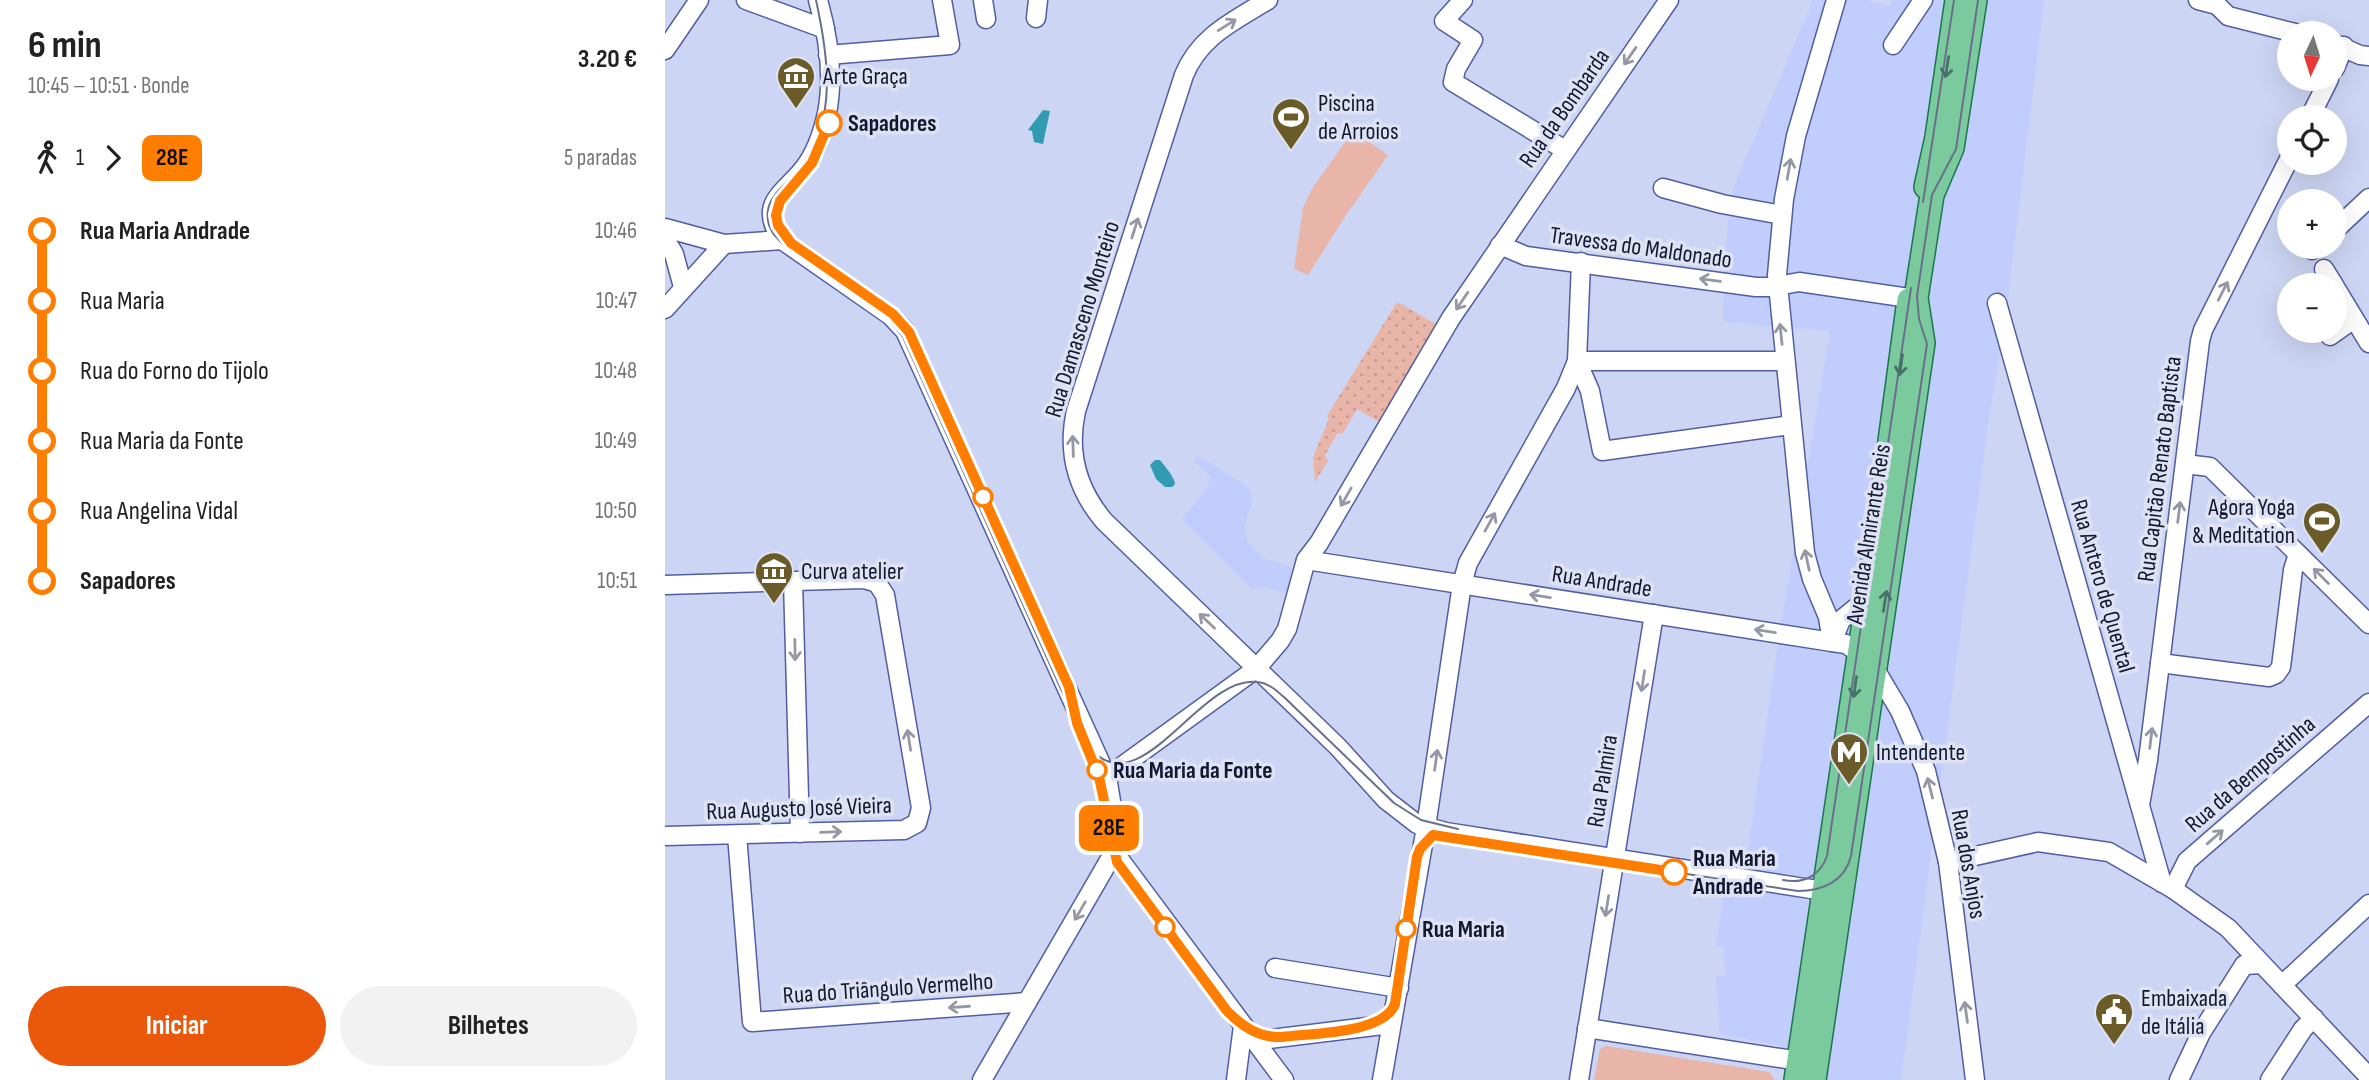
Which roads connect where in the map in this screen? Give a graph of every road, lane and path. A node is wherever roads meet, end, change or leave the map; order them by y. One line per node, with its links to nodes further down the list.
1 (699, 0): 22 (street)
2 (746, 0): 19 (street)
3 (818, 0): 19 (street)
4 (941, 0): 23 (street)
5 (983, 0): 17 (street)
6 (1038, 0): 16 (street)
7 (1268, 0): 64 (street, Rua Damasceno Monteiro, one-way to 7)
8 (1463, 0): 25 (street)
9 (1669, 0): 25 (street, Rua da Bombarda, one-way to 25)
10 (1836, 0): 29 (street, one-way to 10)
11 (1923, 0): 20 (street)
12 (1957, 0): 41 (main road, Avenida Almirante Reis, one-way to 41)
13 (1975, 0): 62 (main road, Avenida Almirante Reis, one-way to 13)
14 (2198, 0): 15 (street)
15 (2218, 3): 18 (street)
16 (1036, 18)
17 (986, 19)
18 (2277, 28)
19 (825, 29): 23 (street)
20 (1893, 45)
21 (2347, 49): 24 (street)
22 (665, 50)
23 (835, 54): 33 (street)
24 (2369, 56)
25 (1565, 150): 35 (street, Rua da Bombarda)
26 (2281, 175): 51 (street, Rua Capitão Renato Baptista, one-way to 26)
27 (1663, 188): 29 (street)
28 (2369, 198): 30 (street)
29 (1782, 215): 39 (street)
30 (2347, 219)
31 (665, 228): 34 (street)
32 (665, 239): 40 (street)
33 (782, 240): 34 (street); 66 (street)
34 (724, 244): 40 (street)
35 (1500, 245): 36 (street, Travessa do Maldonado); 53 (street, one-way to 53)
36 (1581, 262): 39 (street, Travessa do Maldonado, one-way to 36); 48 (street)
37 (2324, 269): 38 (street)
38 (2326, 273)
39 (1778, 286): 41 (street, Travessa do Maldonado); 49 (street, one-way to 39)
40 (683, 288): 44 (street)
41 (1909, 298): 57 (main road, Avenida Almirante Reis, one-way to 57)
42 (1997, 303): 67 (street, Rua Antero de Quental)
43 (2347, 307): 45 (street)
44 (665, 309)
45 (2354, 319): 46 (street); 47 (street)
46 (2347, 324)
47 (2369, 343)
48 (1577, 361): 49 (street); 50 (street); 55 (street, one-way to 48)
49 (1784, 361): 50 (street)
50 (1791, 425): 59 (street, one-way to 50)
51 (2185, 464): 52 (street); 63 (street, Rua Capitão Renato Baptista, one-way to 51)
52 (2298, 554): 60 (street, one-way to 52); 63 (street)
53 (1306, 559): 55 (street, Rua Andrade); 64 (street)
54 (793, 581): 56 (street); 69 (street, one-way to 69); 69 (street, Rua Augusto José Vieira, one-way to 54)
55 (1462, 584): 58 (street, Rua Andrade, one-way to 55); 68 (street, one-way to 55)
56 (665, 585)
57 (1868, 598): 59 (street); 62 (main road, Avenida Almirante Reis)
58 (1654, 614): 61 (street, Rua Andrade, one-way to 58); 73 (street, Rua Palmira, one-way to 73)
59 (1835, 620): 61 (street)
60 (2369, 624)
61 (1832, 642): 62 (street)
62 (1867, 662): 74 (street, Rua dos Anjos, one-way to 62); 76 (main road, Avenida Almirante Reis)
63 (2160, 663): 67 (street, Rua Capitão Renato Baptista, one-way to 63)
64 (1256, 669): 66 (street); 68 (street)
65 (2369, 703): 75 (street, Rua da Bempostinha, one-way to 65)
66 (1107, 777): 72 (street)
67 (2140, 805): 75 (street, Rua Antero de Quental)
68 (1426, 827): 73 (street); 81 (street)
69 (800, 833): 70 (street, Rua Augusto José Vieira)
70 (737, 835): 71 (street, Rua Augusto José Vieira); 82 (street, Rua do Triângulo Vermelho, one-way to 70)
71 (665, 836)
72 (1114, 852): 82 (street, one-way to 82); 85 (street)
73 (1615, 858): 76 (street); 86 (street, Rua Palmira, one-way to 86)
74 (1948, 862): 75 (street); 97 (street, Rua dos Anjos, one-way to 74)
75 (2167, 886): 78 (street)
76 (1833, 893): 89 (main road, Avenida Almirante Reis); 96 (main road, Avenida Almirante Reis)
77 (2369, 904): 80 (street)
78 (2262, 964): 80 (street); 98 (street)
79 (1275, 968): 81 (street)
80 (2282, 985): 83 (street)
81 (1399, 988): 84 (street)
82 (1027, 1002): 92 (street)
83 (2314, 1018): 90 (street); 99 (street)
84 (1391, 1024): 87 (street); 94 (street)
85 (1243, 1026): 87 (street); 91 (street)
86 (1587, 1028): 89 (street); 95 (street, Rua Palmira)
87 (1254, 1041): 88 (street)
88 (1271, 1063): 91 (street); 93 (street)
89 (1798, 1071)
90 (2369, 1077)
91 (1236, 1079)
92 (982, 1080)
93 (1284, 1080)
94 (1383, 1080)
95 (1579, 1080)
96 (1814, 1080)
97 (1975, 1080)
98 (2179, 1080)
99 (2270, 1080)

